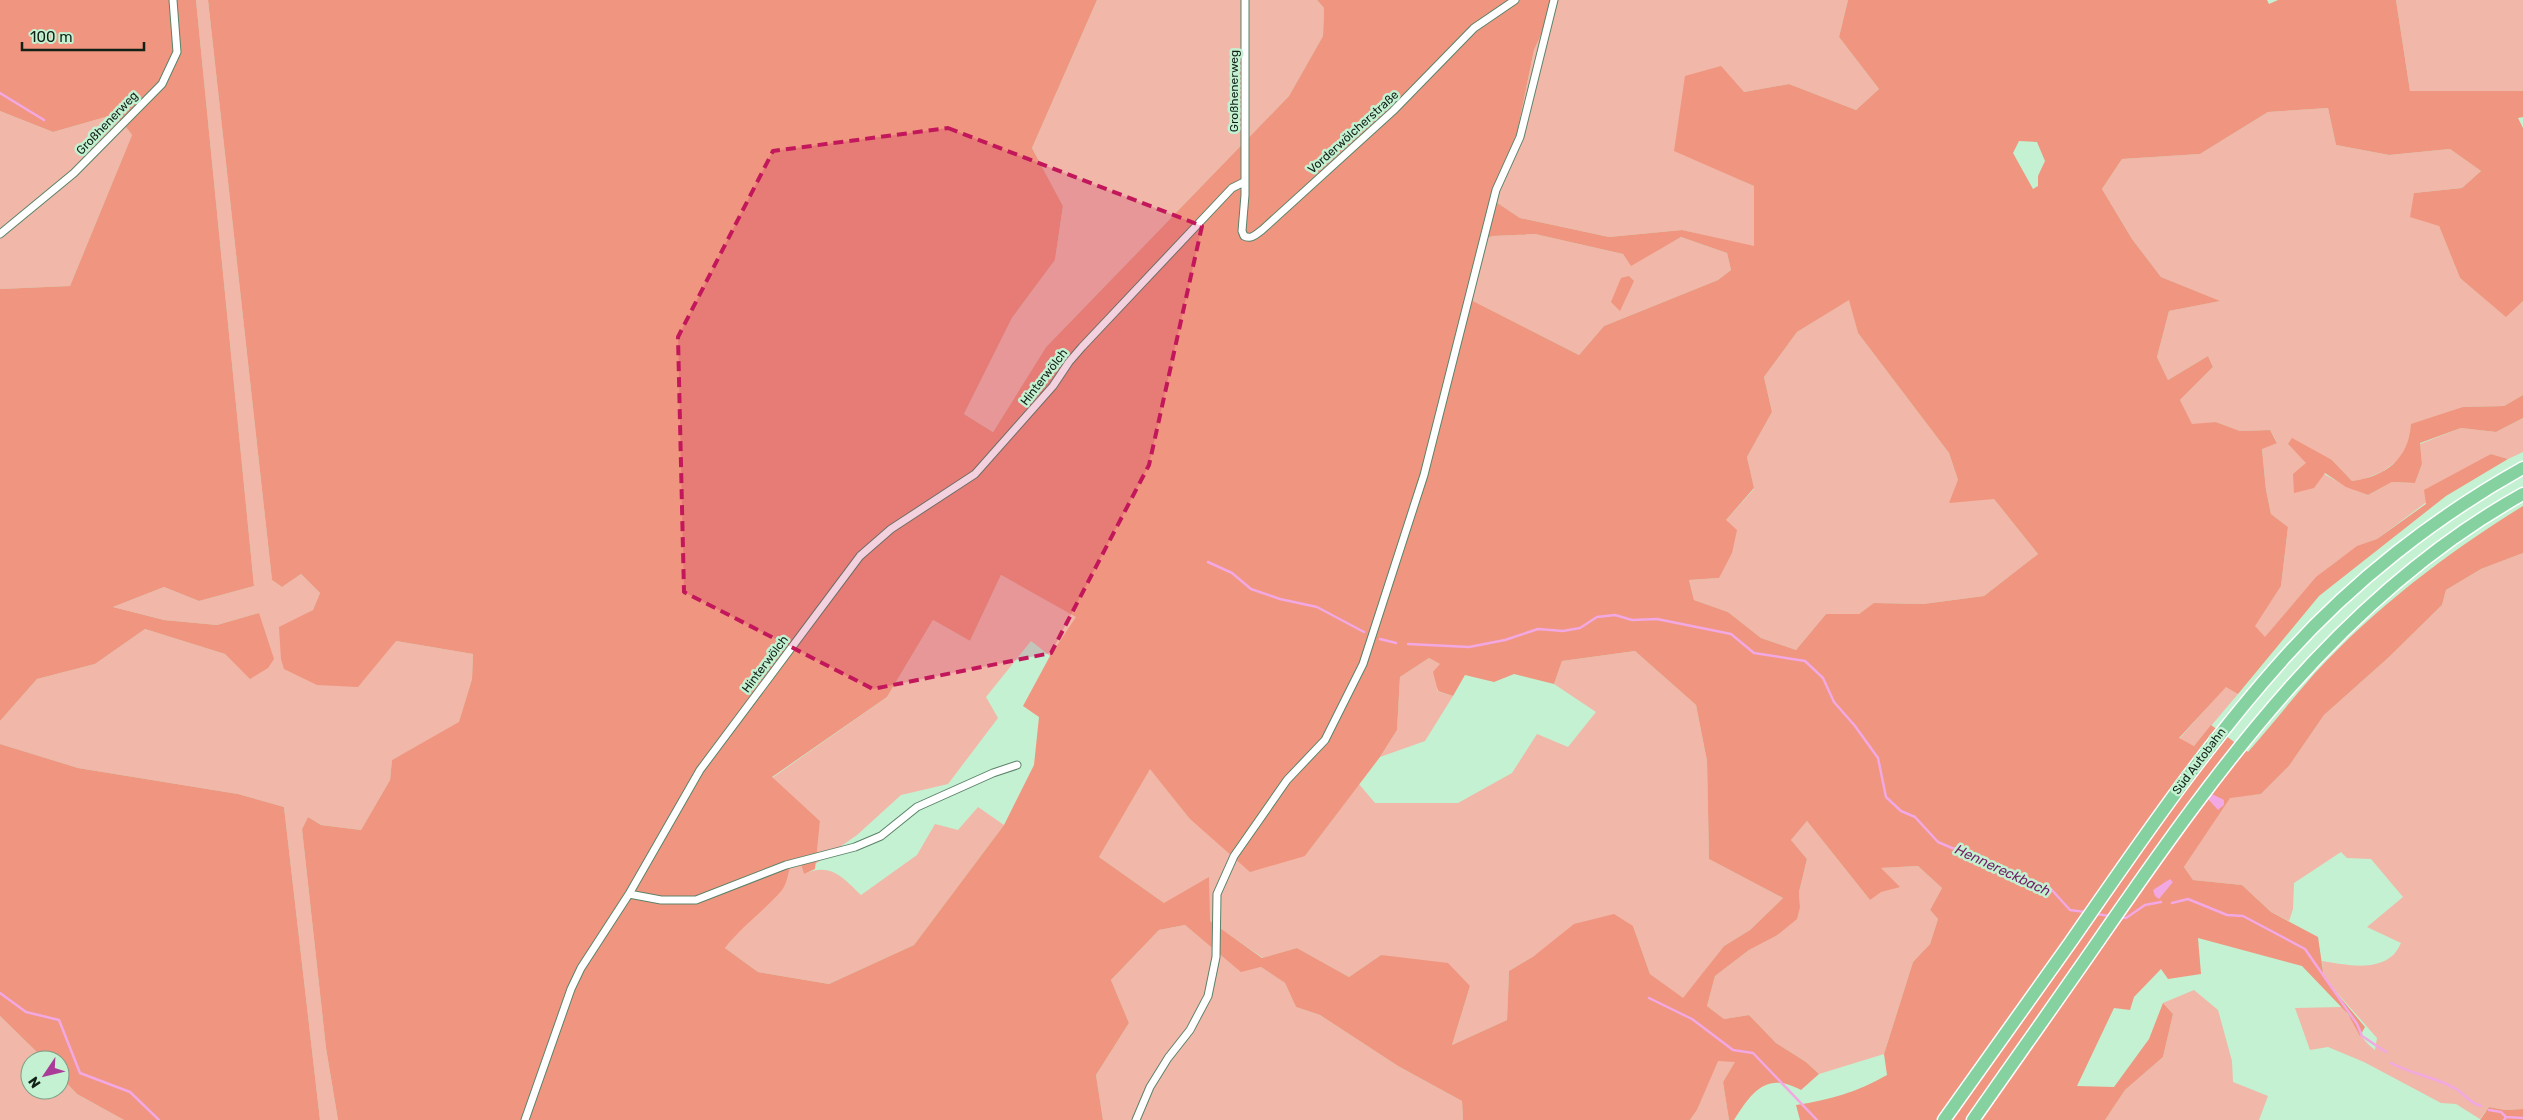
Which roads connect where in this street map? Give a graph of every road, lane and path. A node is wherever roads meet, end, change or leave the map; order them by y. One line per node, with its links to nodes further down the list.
1 (173, 0): 6 (street, Großhenerweg)
2 (1245, 0): 5 (street, Großhenerweg)
3 (1515, 0): 5 (street, Vorderwölcherstraße)
4 (1554, 0): 12 (street)
5 (1244, 182): 10 (street, Hinterwölch)
6 (0, 234)
7 (2523, 468): 13 (highway, Süd Autobahn)
8 (2523, 494): 14 (highway, Süd Autobahn)
9 (1017, 765): 10 (street)
10 (629, 894): 11 (street, Hinterwölch)
11 (524, 1120)
12 (1136, 1120)
13 (1944, 1120)
14 (1972, 1120)

